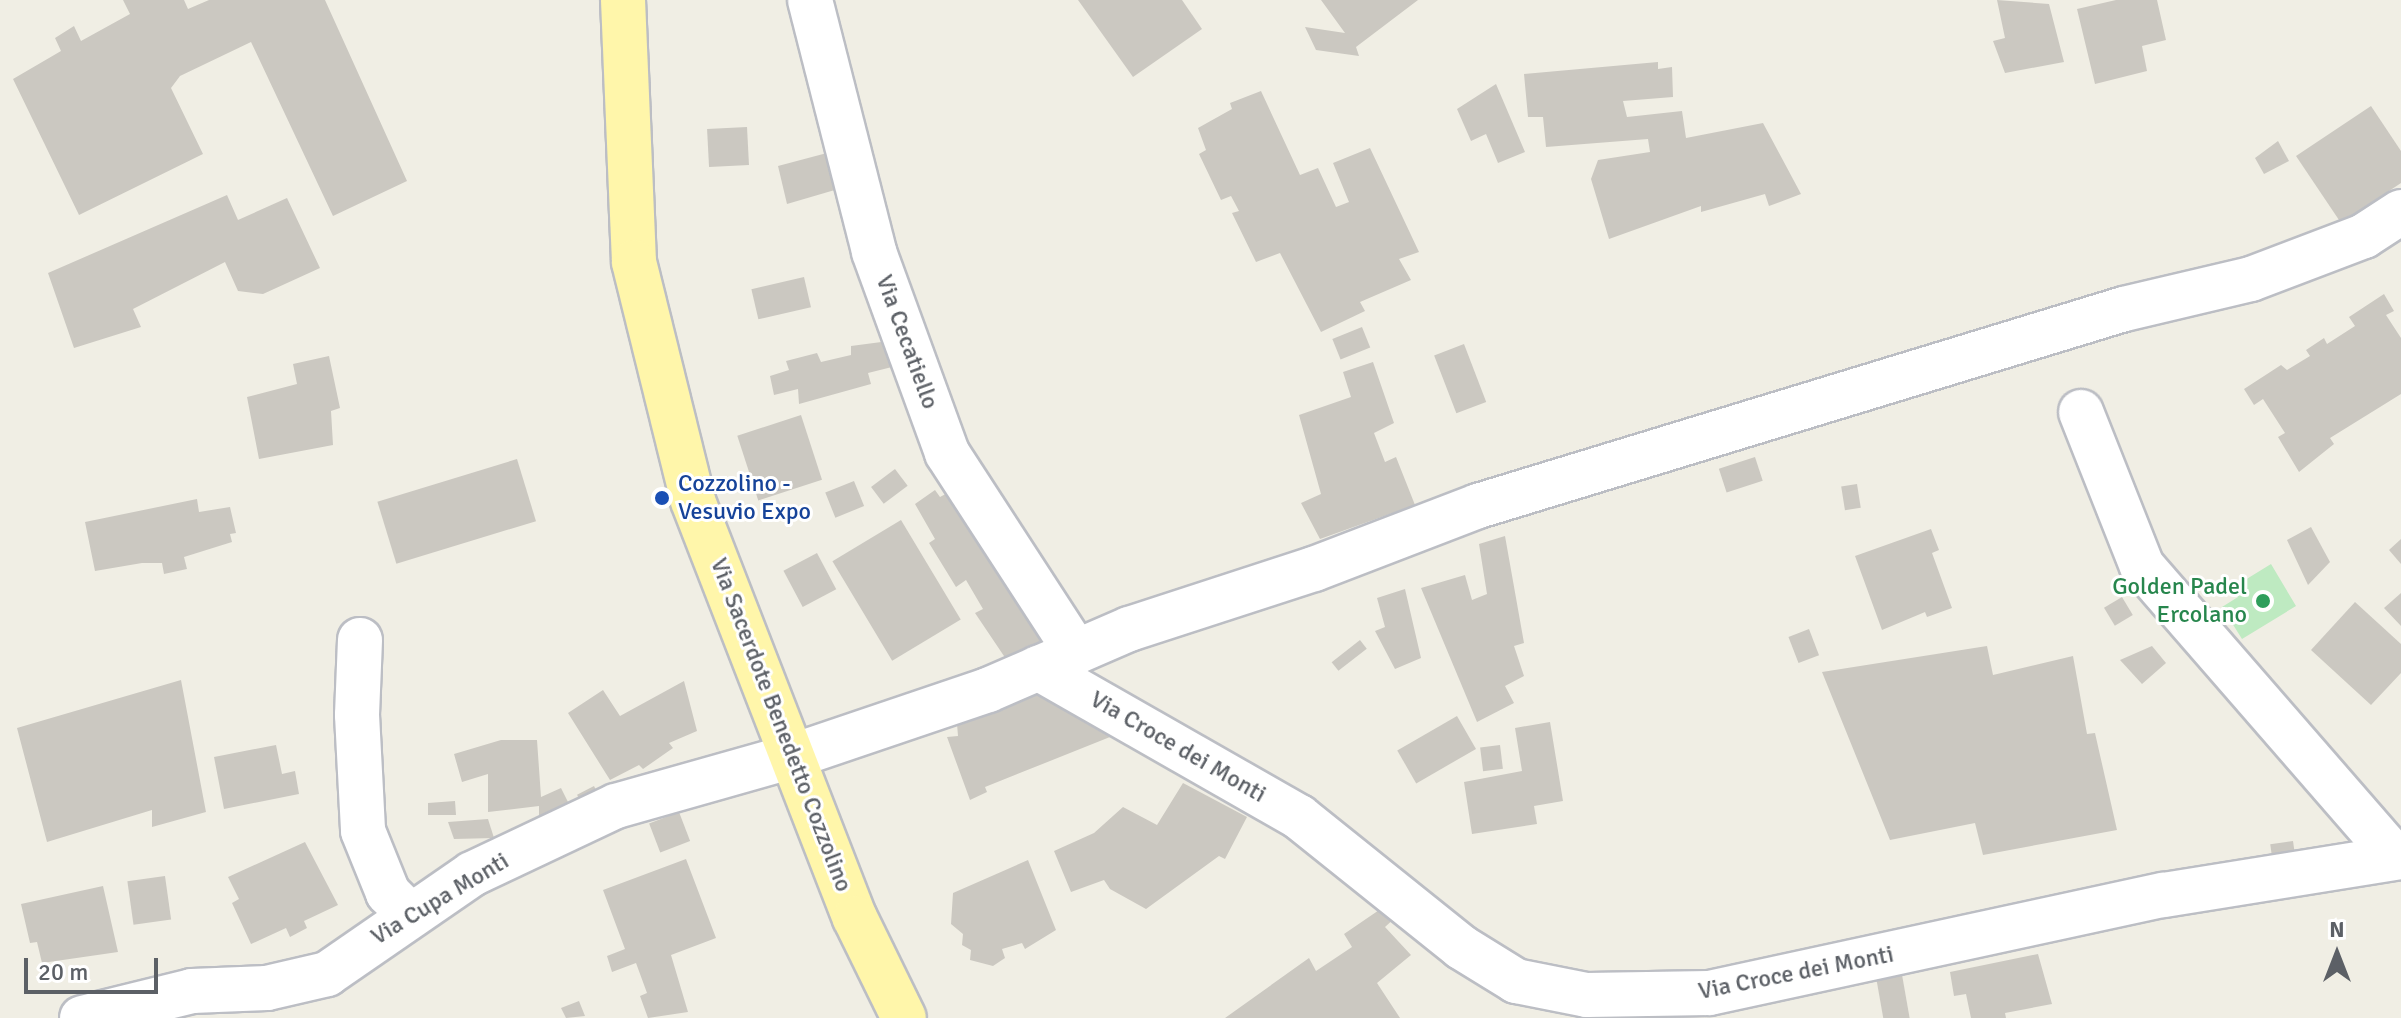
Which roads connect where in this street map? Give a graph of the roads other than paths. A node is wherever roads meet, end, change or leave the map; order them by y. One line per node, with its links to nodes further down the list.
1 (623, 0): 7 (main road, Via Sacerdote Benedetto Cozzolino)
2 (810, 0): 6 (street, Via Cecatiello)
3 (2401, 212): 6 (street, Via Cupa Monti)
4 (2081, 412): 8 (street)
5 (360, 640): 9 (street)
6 (1057, 660): 7 (street, Via Cupa Monti); 8 (street, Via Croce dei Monti)
7 (796, 755): 9 (street, Via Cupa Monti); 11 (main road, Via Sacerdote Benedetto Cozzolino)
8 (2397, 856)
9 (410, 915): 10 (street, Via Cupa Monti)
10 (82, 1018)
11 (904, 1018)

